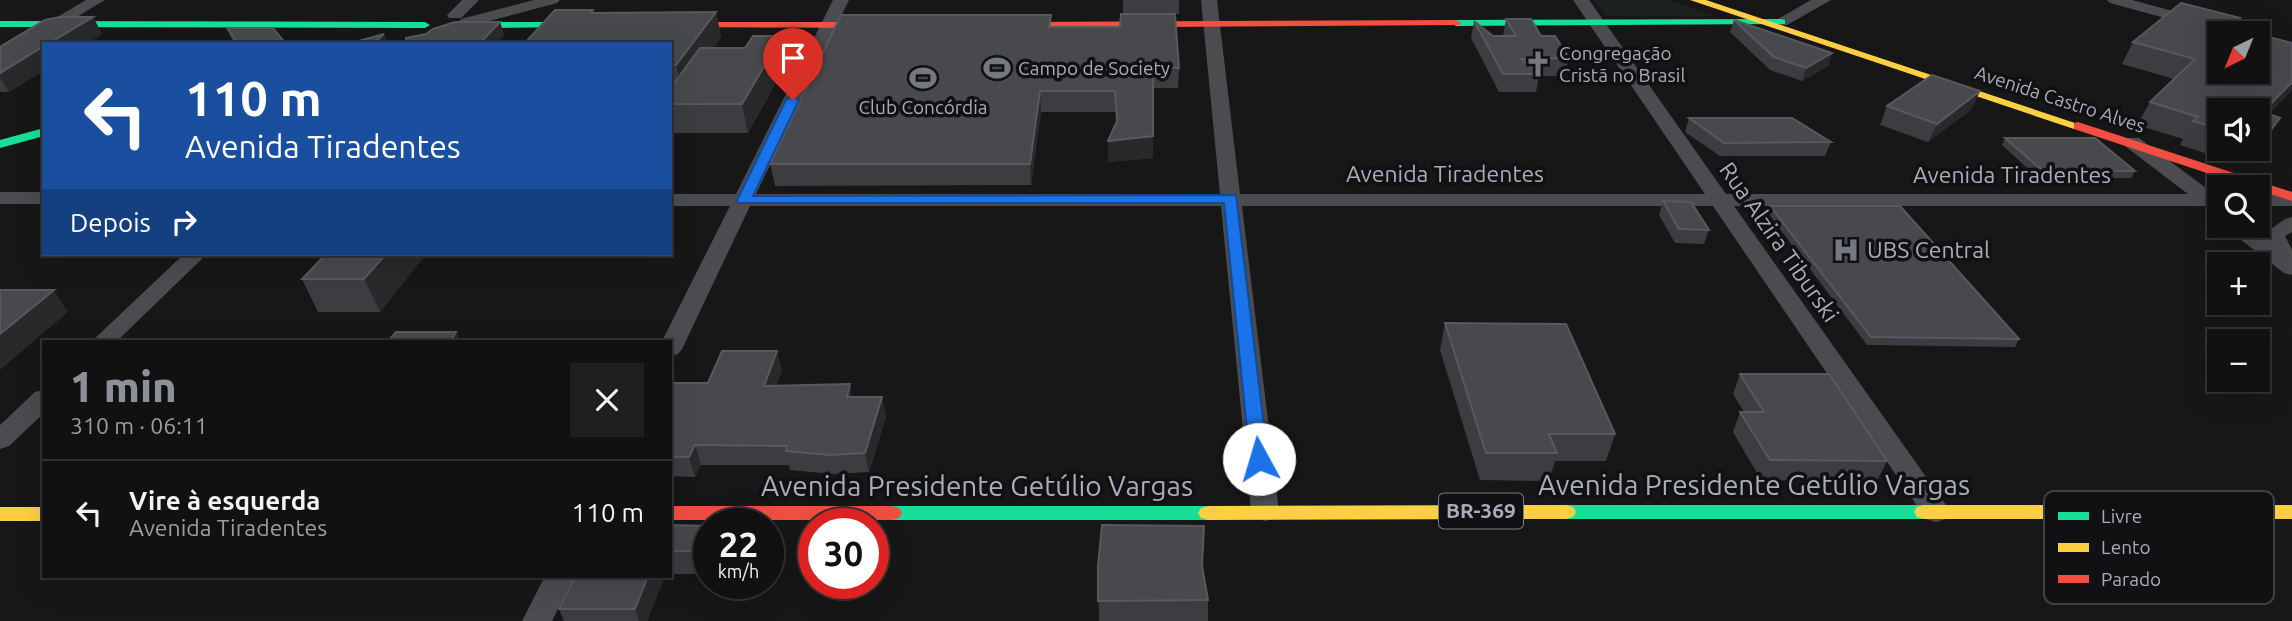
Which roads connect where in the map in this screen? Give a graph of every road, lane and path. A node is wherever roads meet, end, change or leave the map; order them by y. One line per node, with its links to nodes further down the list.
1 (97, 0): 15 (street)
2 (471, 0): 24 (street)
3 (521, 0): 24 (street)
4 (552, 0): 24 (street)
5 (841, 0): 16 (street)
6 (1209, 0): 22 (street)
7 (1581, 0): 17 (street, Rua Alzira Tiburski)
8 (1695, 0): 13 (main road, Avenida Castro Alves)
9 (1713, 0): 12 (main road, Avenida Castro Alves)
10 (1823, 0): 12 (street)
11 (2115, 0): 23 (street)
12 (1781, 22): 13 (main road); 29 (main road, Avenida Castro Alves)
13 (1763, 23): 17 (main road); 29 (main road, Avenida Castro Alves)
14 (0, 24): 15 (main road)
15 (55, 24): 24 (main road); 28 (street)
16 (829, 24): 19 (main road); 20 (main road); 42 (street)
17 (1597, 24): 22 (main road); 39 (street, Rua Alzira Tiburski)
18 (599, 25): 24 (main road)
19 (653, 25)
20 (893, 25)
21 (992, 25): 22 (main road)
22 (1211, 25): 38 (street)
23 (2207, 25)
24 (447, 26): 25 (main road); 26 (main road); 27 (street)
25 (364, 41)
26 (398, 41)
27 (424, 42)
28 (0, 58)
29 (1945, 79): 33 (main road, Avenida Castro Alves)
30 (42, 124): 32 (main road)
31 (42, 133): 34 (main road)
32 (0, 134)
33 (2129, 140): 35 (main road, Avenida Castro Alves); 40 (main road, Avenida Castro Alves); 43 (street)
34 (0, 144)
35 (2292, 190)
36 (0, 198): 37 (street)
37 (42, 198)
38 (1231, 198): 39 (street, Avenida Tiradentes); 42 (street, Avenida Tiradentes); 54 (street)
39 (1716, 198): 45 (street, Avenida Tiradentes); 55 (street, Rua Alzira Tiburski)
40 (2292, 199): 44 (street)
41 (672, 200): 42 (street, Avenida Tiradentes)
42 (744, 200): 51 (street)
43 (2207, 200)
44 (2270, 200)
45 (2207, 204)
46 (2292, 223): 49 (street)
47 (2251, 238): 49 (street)
48 (194, 256): 50 (street)
49 (2292, 266)
50 (105, 340)
51 (672, 345)
52 (42, 400): 53 (street)
53 (0, 440)
54 (1265, 511): 55 (main road, Avenida Presidente Getúlio Vargas / BR-369); 59 (main road, Avenida Presidente Getúlio Vargas / BR-369)
55 (1936, 512): 56 (main road, Avenida Presidente Getúlio Vargas / BR-369)
56 (2044, 512)
57 (2274, 512): 58 (main road, Avenida Presidente Getúlio Vargas / BR-369)
58 (2292, 512)
59 (672, 513)
60 (0, 514): 61 (main road)
61 (42, 514)
62 (558, 578): 63 (street)
63 (537, 621)

